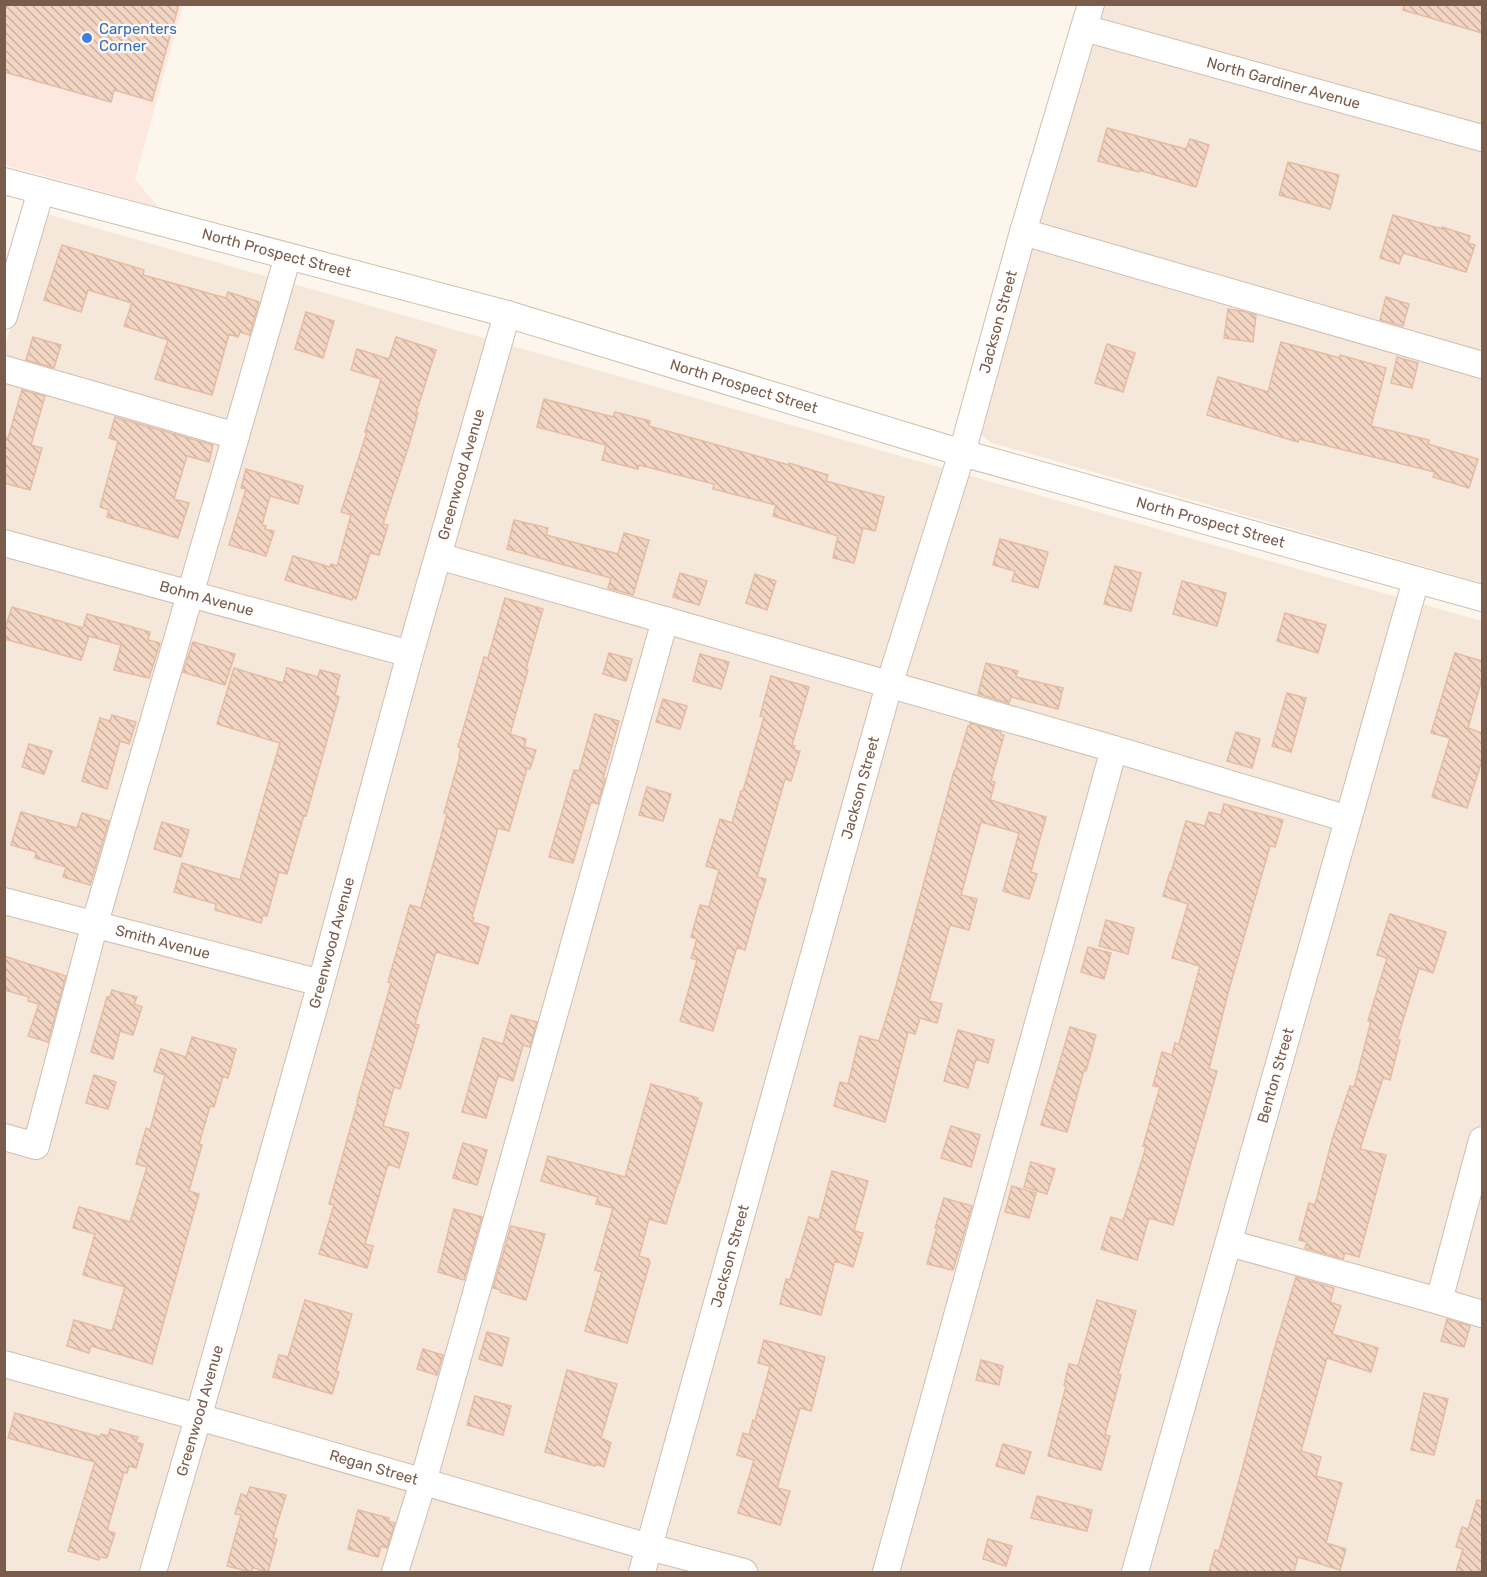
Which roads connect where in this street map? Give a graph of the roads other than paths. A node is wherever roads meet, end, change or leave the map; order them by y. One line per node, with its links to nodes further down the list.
1 (1088, 16): 2 (street, North Gardiner Avenue); 5 (street, Jackson Street)
2 (1482, 138)
3 (4, 181): 4 (street, North Prospect Street)
4 (40, 191): 6 (street, North Prospect Street); 7 (street)
5 (1023, 232): 9 (street); 12 (street, Jackson Street)
6 (288, 256): 8 (street, North Prospect Street); 11 (street)
7 (7, 300)
8 (507, 314): 12 (street, North Prospect Street); 14 (street, Greenwood Avenue)
9 (1482, 365)
10 (4, 369): 11 (street)
11 (236, 436): 16 (street)
12 (962, 453): 15 (street, North Prospect Street); 20 (street, Jackson Street)
13 (4, 543): 16 (street, Bohm Avenue)
14 (438, 556): 18 (street); 19 (street, Greenwood Avenue)
15 (1416, 580): 17 (street, North Prospect Street); 22 (street, Benton Street)
16 (190, 594): 19 (street, Bohm Avenue); 24 (street)
17 (1482, 598)
18 (665, 620): 20 (street); 33 (street)
19 (410, 654): 25 (street, Greenwood Avenue)
20 (889, 685): 21 (street); 34 (street, Jackson Street)
21 (1114, 749): 22 (street); 39 (street)
22 (1348, 819): 28 (street, Benton Street)
23 (4, 901): 24 (street, Smith Avenue)
24 (95, 923): 25 (street, Smith Avenue); 26 (street)
25 (321, 982): 32 (street, Greenwood Avenue)
26 (4, 1137)
27 (1482, 1140): 29 (street)
28 (1228, 1243): 29 (street); 40 (street, Benton Street)
29 (1439, 1301): 30 (street)
30 (1482, 1314)
31 (4, 1364): 32 (street, Regan Street)
32 (198, 1418): 33 (street, Regan Street); 35 (street, Greenwood Avenue)
33 (423, 1482): 34 (street, Regan Street); 36 (street)
34 (649, 1547): 37 (street, Jackson Street); 38 (street, Regan Street)
35 (153, 1572)
36 (395, 1572)
37 (642, 1572)
38 (744, 1572)
39 (886, 1572)
40 (1135, 1572)

